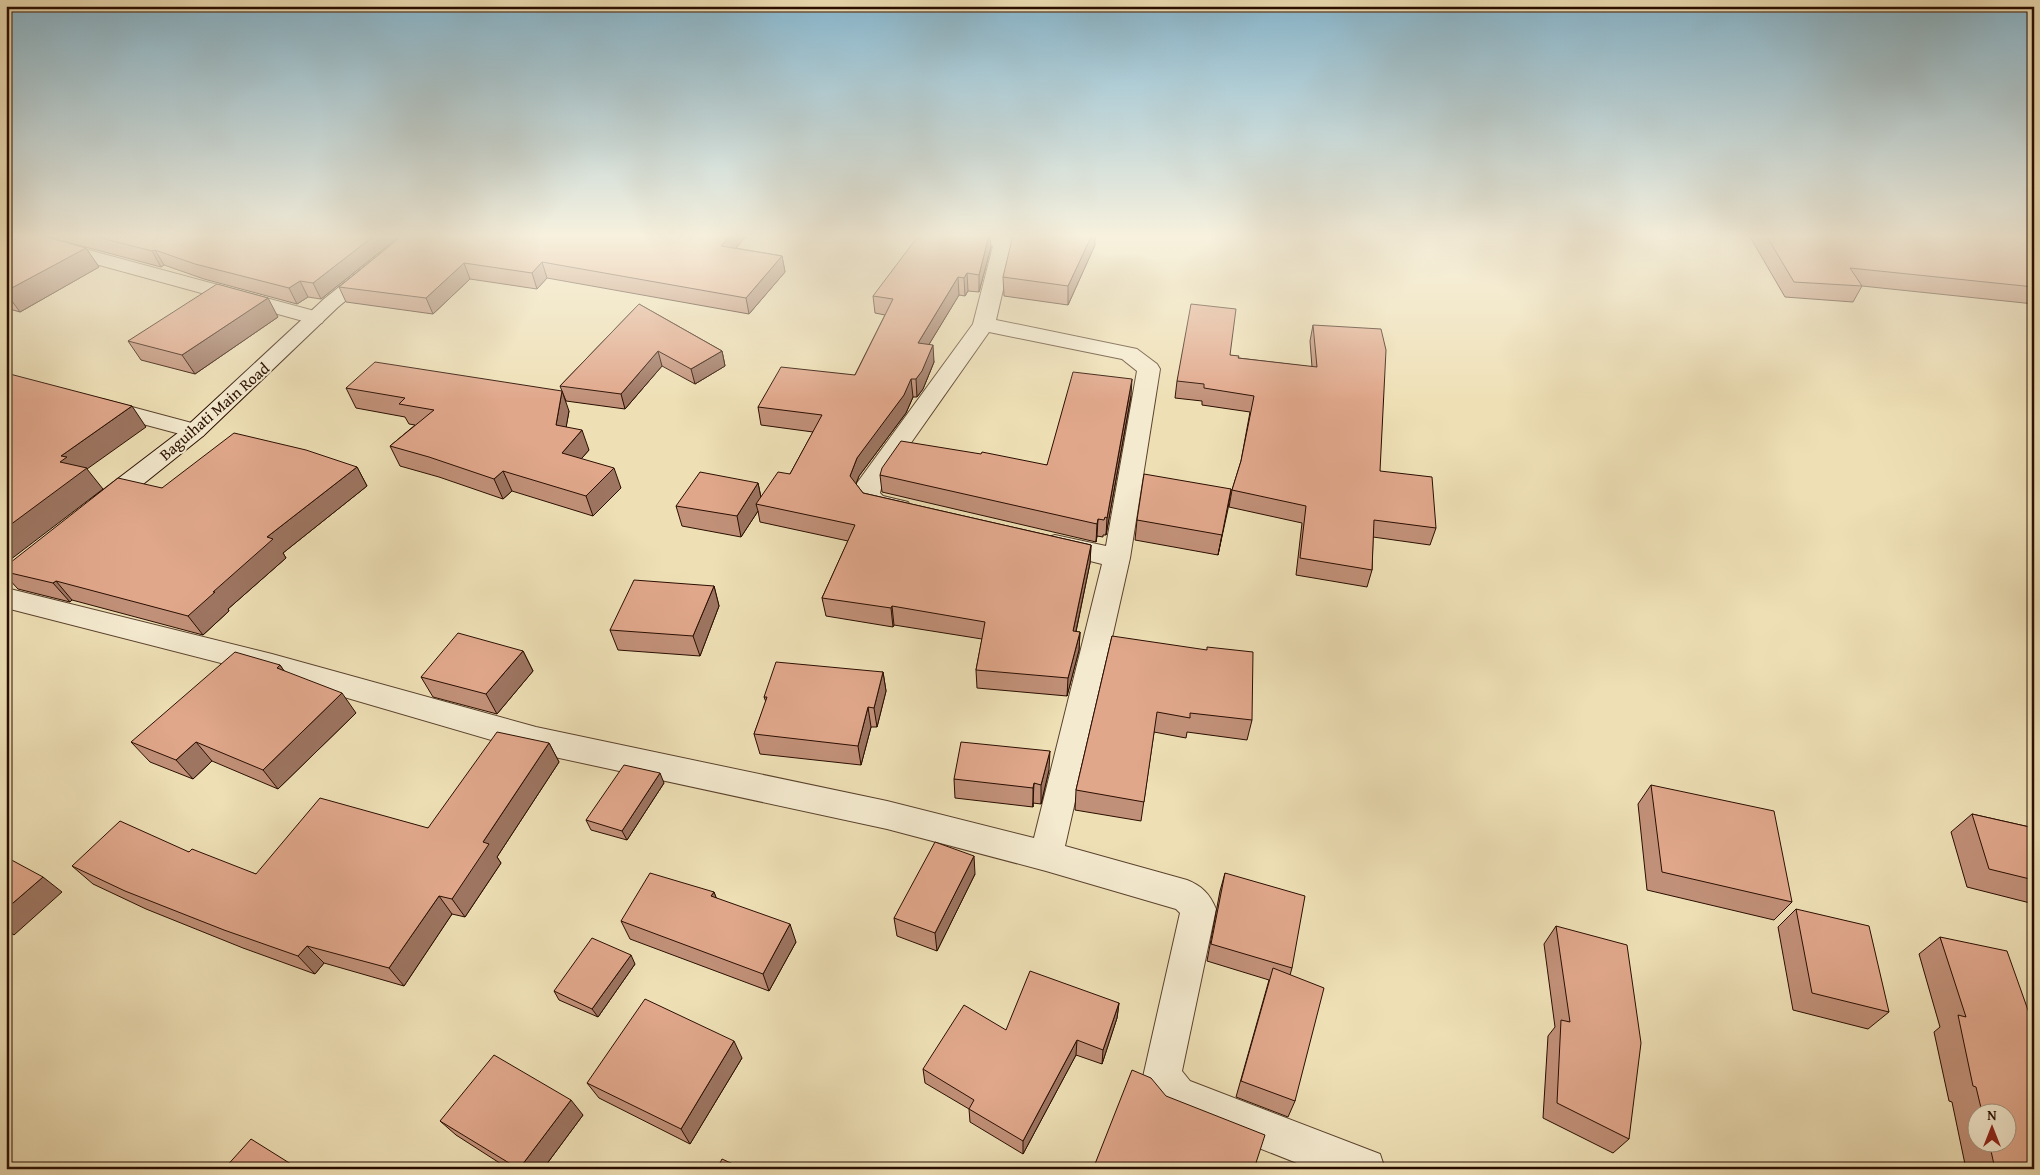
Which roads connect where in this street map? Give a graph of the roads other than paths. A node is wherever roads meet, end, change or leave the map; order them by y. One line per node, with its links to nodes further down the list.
1 (211, 290): 4 (street)
2 (349, 290): 4 (street, Baguihati Main Road)
3 (992, 290): 5 (street)
4 (314, 318): 7 (street, Baguihati Main Road)
5 (984, 324): 8 (street); 11 (street)
6 (82, 401): 7 (street)
7 (195, 431): 9 (street, Baguihati Main Road)
8 (924, 514)
9 (87, 516)
10 (1030, 538): 11 (street)
11 (1117, 558): 13 (street)
12 (9, 585): 13 (street)
13 (1046, 856): 14 (street)
14 (1365, 1169)

